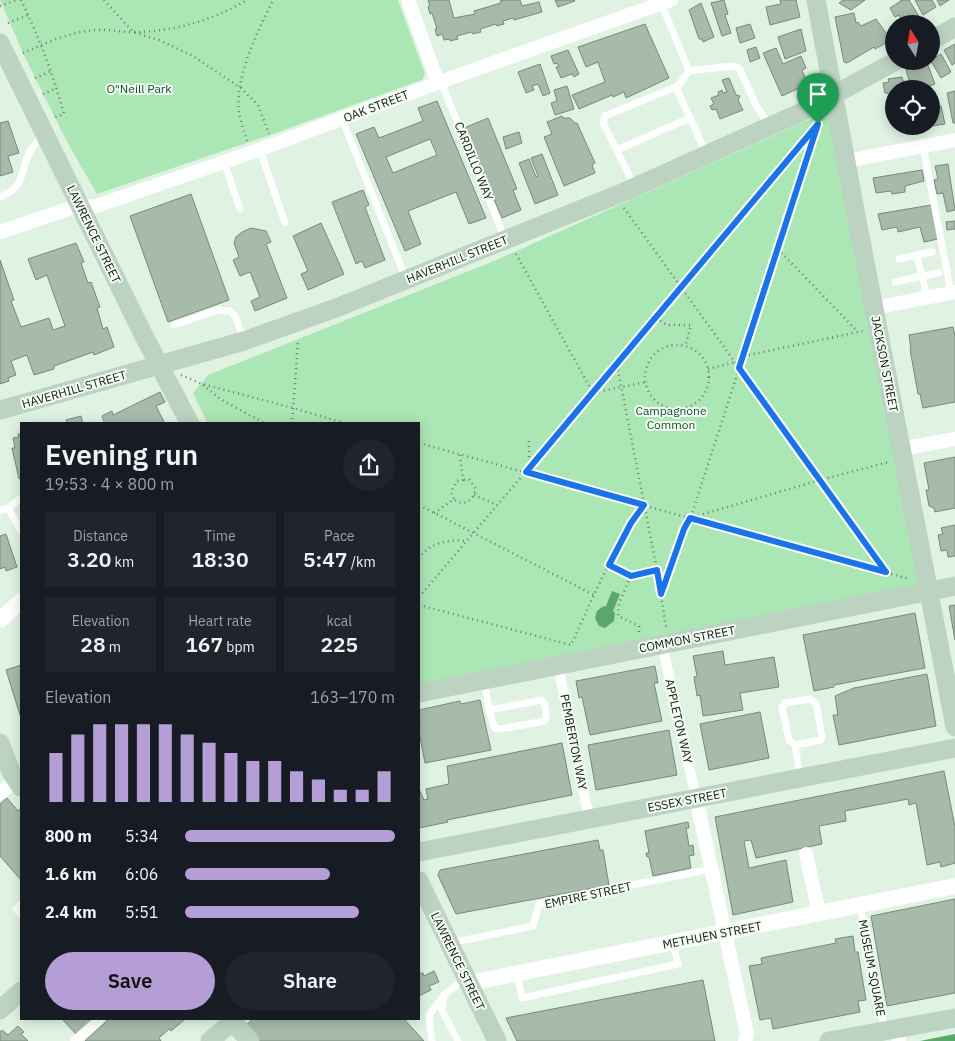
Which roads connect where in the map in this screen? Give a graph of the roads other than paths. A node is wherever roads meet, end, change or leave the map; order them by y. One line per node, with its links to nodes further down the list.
1 (408, 0): 9 (street)
2 (816, 0): 11 (main road, JACKSON STREET)
3 (666, 2): 8 (lane); 9 (street, OAK STREET)
4 (955, 27): 5 (main road)
5 (940, 36)
6 (0, 43): 14 (main road, LAWRENCE STREET)
7 (885, 67): 11 (main road, HAVERHILL STREET)
8 (689, 72): 10 (lane); 15 (lane)
9 (440, 82): 13 (street, OAK STREET); 29 (lane, CARDILLO WAY)
10 (676, 87): 12 (lane); 19 (lane)
11 (834, 95): 15 (main road, HAVERHILL STREET); 21 (main road, JACKSON STREET)
12 (690, 118): 19 (lane); 20 (lane)
13 (342, 119): 17 (street, OAK STREET); 35 (lane)
14 (50, 125): 24 (lane); 25 (main road, LAWRENCE STREET)
15 (769, 127): 20 (main road, HAVERHILL STREET)
16 (955, 140): 18 (street)
17 (254, 146): 22 (street, OAK STREET); 27 (lane)
18 (923, 146): 21 (street); 37 (lane)
19 (617, 150): 23 (lane)
20 (707, 155): 23 (main road, HAVERHILL STREET)
21 (846, 161): 39 (main road, JACKSON STREET)
22 (224, 162): 25 (street, OAK STREET); 26 (lane)
23 (636, 187): 29 (main road, HAVERHILL STREET)
24 (0, 197)
25 (80, 205): 28 (street, OAK STREET); 42 (main road, LAWRENCE STREET)
26 (240, 209)
27 (285, 223)
28 (0, 232)
29 (511, 247): 35 (main road, HAVERHILL STREET)
30 (932, 252): 31 (lane)
31 (917, 255): 32 (lane); 34 (lane)
32 (899, 259)
33 (939, 273): 34 (lane)
34 (922, 276): 36 (lane); 38 (lane)
35 (406, 280): 41 (main road, HAVERHILL STREET)
36 (895, 282)
37 (953, 292): 38 (street)
38 (926, 297): 39 (street)
39 (874, 308): 46 (main road, JACKSON STREET)
40 (174, 325): 41 (lane)
41 (244, 341): 42 (main road, HAVERHILL STREET)
42 (159, 365): 43 (main road, HAVERHILL STREET); 44 (main road, LAWRENCE STREET)
43 (0, 410)
44 (189, 422)
45 (955, 439): 46 (street)
46 (895, 456): 52 (main road, JACKSON STREET)
47 (20, 499): 48 (lane)
48 (8, 508): 49 (lane); 50 (lane)
49 (0, 511)
50 (20, 529)
51 (955, 586): 52 (main road, COMMON STREET)
52 (928, 592): 55 (main road, COMMON STREET); 60 (main road, JACKSON STREET)
53 (19, 607): 54 (street)
54 (0, 620)
55 (664, 636): 56 (main road, COMMON STREET); 67 (street, APPLETON WAY)
56 (558, 665): 57 (main road, COMMON STREET); 68 (street, PEMBERTON WAY)
57 (484, 680): 58 (main road, COMMON STREET); 59 (lane)
58 (420, 693)
59 (489, 710): 59 (lane)
60 (955, 727)
61 (0, 743): 65 (main road)
62 (795, 745): 62 (lane); 64 (lane)
63 (955, 748): 64 (main road, ESSEX STREET)
64 (800, 778): 67 (main road, ESSEX STREET)
65 (18, 783): 66 (street)
66 (0, 793)
67 (696, 798): 68 (main road, ESSEX STREET); 71 (street)
68 (589, 819): 69 (main road, ESSEX STREET)
69 (420, 852)
70 (806, 854): 75 (street)
71 (712, 870): 76 (street); 78 (lane, EMPIRE STREET)
72 (420, 883): 78 (main road, LAWRENCE STREET)
73 (955, 886): 74 (street, METHUEN STREET)
74 (860, 905): 75 (street, METHUEN STREET); 87 (lane, MUSEUM SQUARE)
75 (819, 913): 76 (street, METHUEN STREET)
76 (725, 932): 77 (street, METHUEN STREET); 94 (street)
77 (673, 942): 79 (street, METHUEN STREET); 79 (lane)
78 (449, 943): 80 (main road, LAWRENCE STREET)
79 (517, 974): 80 (street, METHUEN STREET)
80 (468, 981): 82 (lane); 93 (main road, LAWRENCE STREET)
81 (20, 992): 83 (main road)
82 (444, 994): 91 (lane); 92 (lane)
83 (0, 1010)
84 (955, 1018): 87 (main road)
85 (99, 1020): 88 (street)
86 (232, 1020): 89 (main road); 90 (main road)
87 (894, 1035): 95 (main road)
88 (75, 1041)
89 (210, 1041)
90 (250, 1041)
91 (432, 1041)
92 (458, 1041)
93 (497, 1041)
94 (745, 1041)
95 (829, 1041)

